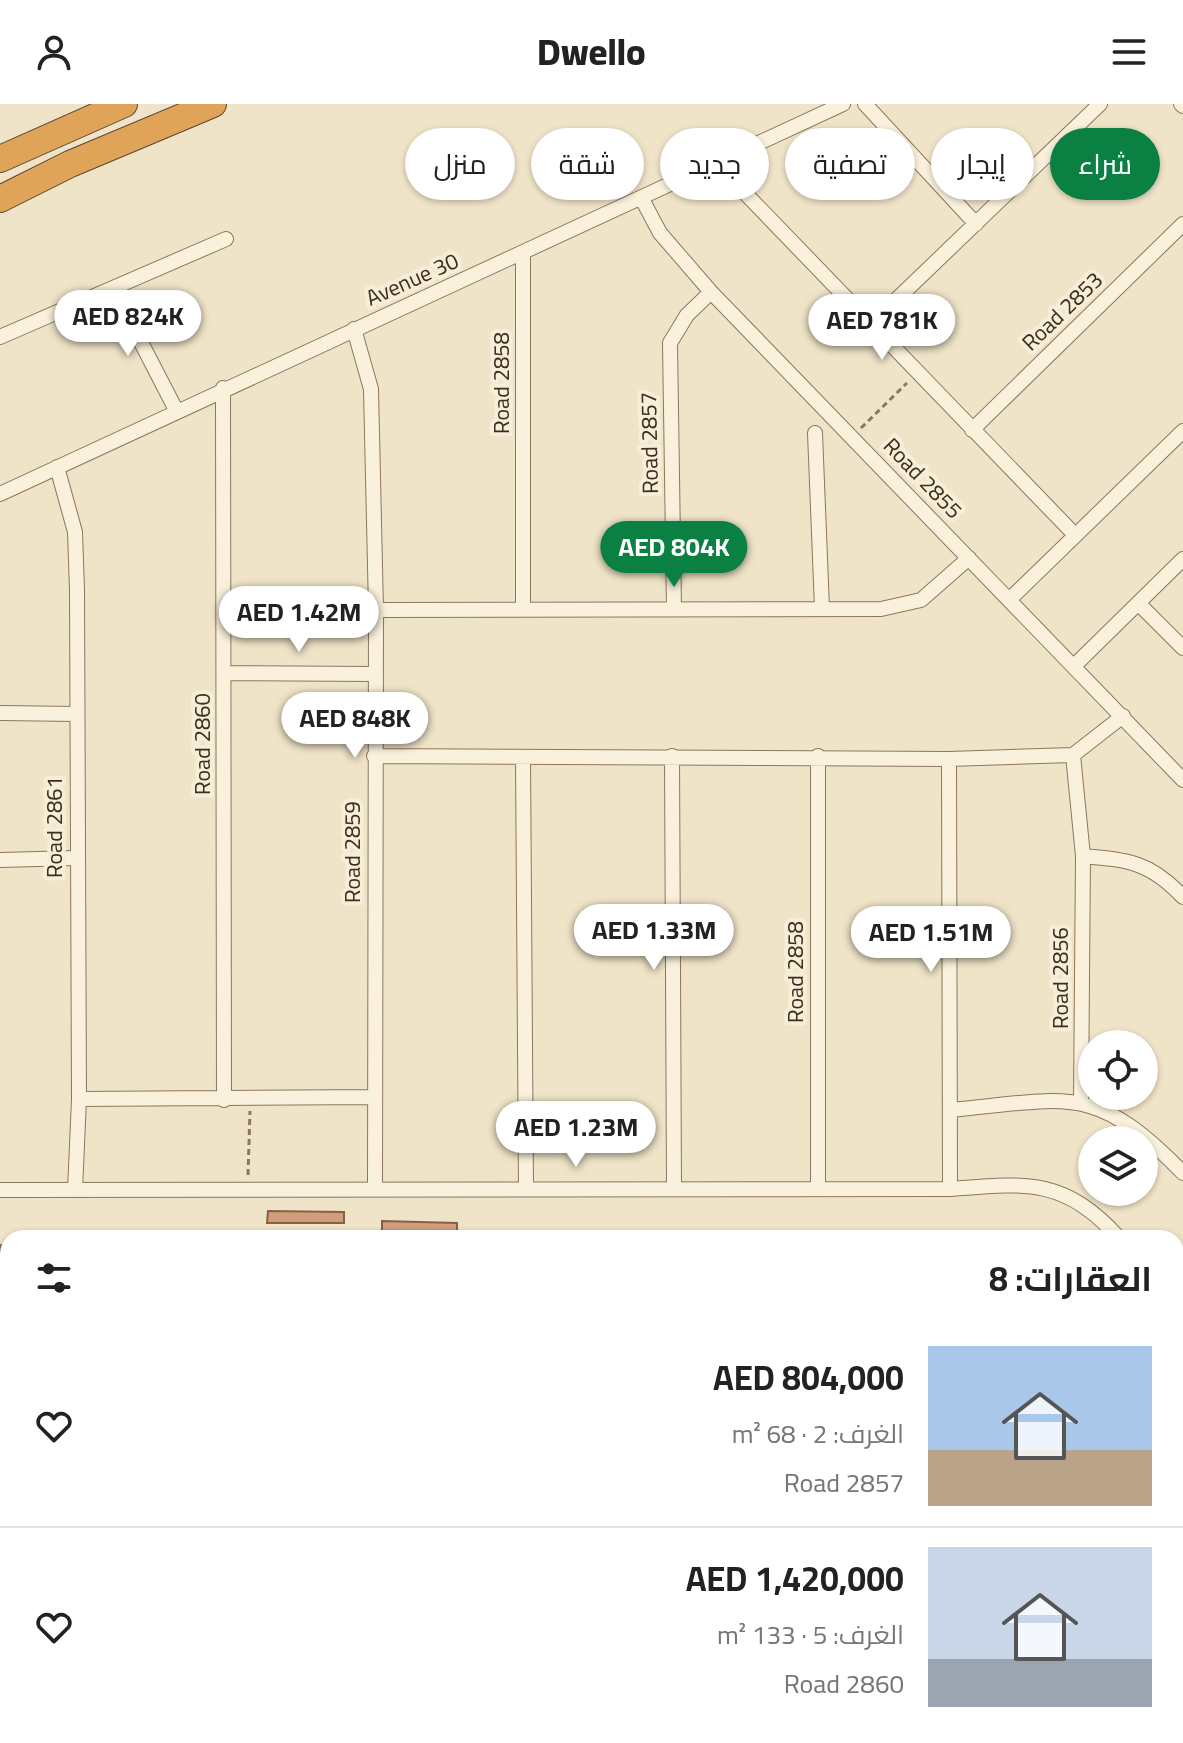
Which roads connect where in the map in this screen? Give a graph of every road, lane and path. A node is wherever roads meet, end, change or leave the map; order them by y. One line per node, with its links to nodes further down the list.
1 (124, 104): 7 (highway)
2 (213, 104): 8 (highway)
3 (843, 104): 6 (street, Avenue 30)
4 (865, 104): 12 (street)
5 (1100, 104): 12 (street)
6 (769, 138)
7 (0, 159)
8 (0, 199)
9 (640, 200): 15 (street, Avenue 30)
10 (643, 200): 17 (street, Road 2855)
11 (752, 200): 18 (street)
12 (976, 224): 18 (street)
13 (1183, 224): 24 (street, Road 2853)
14 (226, 239): 16 (street)
15 (523, 253): 19 (street, Avenue 30); 37 (street, Road 2858)
16 (113, 288): 20 (street); 23 (street)
17 (711, 292): 27 (street, Road 2855); 35 (street, Road 2857)
18 (871, 324): 21 (street)
19 (354, 329): 22 (street, Avenue 30); 38 (street, Road 2859)
20 (0, 337)
21 (918, 372): 24 (street); 27 (path)
22 (223, 388): 23 (street, Avenue 30); 41 (street, Road 2860)
23 (176, 410): 28 (street, Avenue 30)
24 (972, 430): 30 (street)
25 (1183, 431): 30 (street)
26 (815, 433): 36 (street)
27 (853, 436): 31 (street, Road 2855)
28 (57, 467): 29 (street, Avenue 30); 44 (street, Road 2861)
29 (0, 494)
30 (1075, 535): 33 (street)
31 (969, 558): 33 (street, Road 2855); 36 (street)
32 (1183, 559): 34 (street)
33 (1011, 598): 40 (street, Road 2855)
34 (1138, 603): 39 (street); 40 (street)
35 (674, 608): 36 (street); 37 (street)
36 (822, 608)
37 (523, 609): 38 (street)
38 (376, 610): 42 (street, Road 2859)
39 (1183, 648)
40 (1075, 665): 45 (street, Road 2855)
41 (224, 673): 42 (street); 61 (street, Road 2860)
42 (374, 674): 47 (street, Road 2859)
43 (0, 713): 44 (street)
44 (77, 714): 54 (street, Road 2861)
45 (1123, 716): 46 (street); 52 (street, Road 2855)
46 (1073, 755): 51 (street); 53 (street, Road 2856)
47 (374, 756): 50 (street); 58 (street, Road 2859)
48 (672, 756): 49 (street); 50 (street); 67 (street)
49 (818, 756): 51 (street); 69 (street, Road 2858)
50 (523, 758): 70 (street)
51 (949, 759): 63 (street)
52 (1183, 780)
53 (1083, 856): 56 (street); 57 (street, Road 2856)
54 (75, 858): 55 (street); 59 (street, Road 2861)
55 (0, 860)
56 (1183, 897)
57 (1082, 1030)
58 (373, 1097): 60 (street); 66 (street, Road 2859)
59 (79, 1099): 61 (street); 73 (street, Road 2861)
60 (251, 1099): 61 (street); 68 (path)
61 (224, 1100)
62 (1078, 1101): 63 (street)
63 (950, 1110): 71 (street)
64 (1107, 1110): 65 (street)
65 (1182, 1169)
66 (375, 1187): 68 (street); 70 (street)
67 (674, 1187): 69 (street); 70 (street)
68 (247, 1188): 73 (street)
69 (818, 1188): 71 (street)
70 (526, 1189)
71 (950, 1189): 74 (street)
72 (0, 1190): 73 (street)
73 (75, 1190)
74 (1111, 1230)

